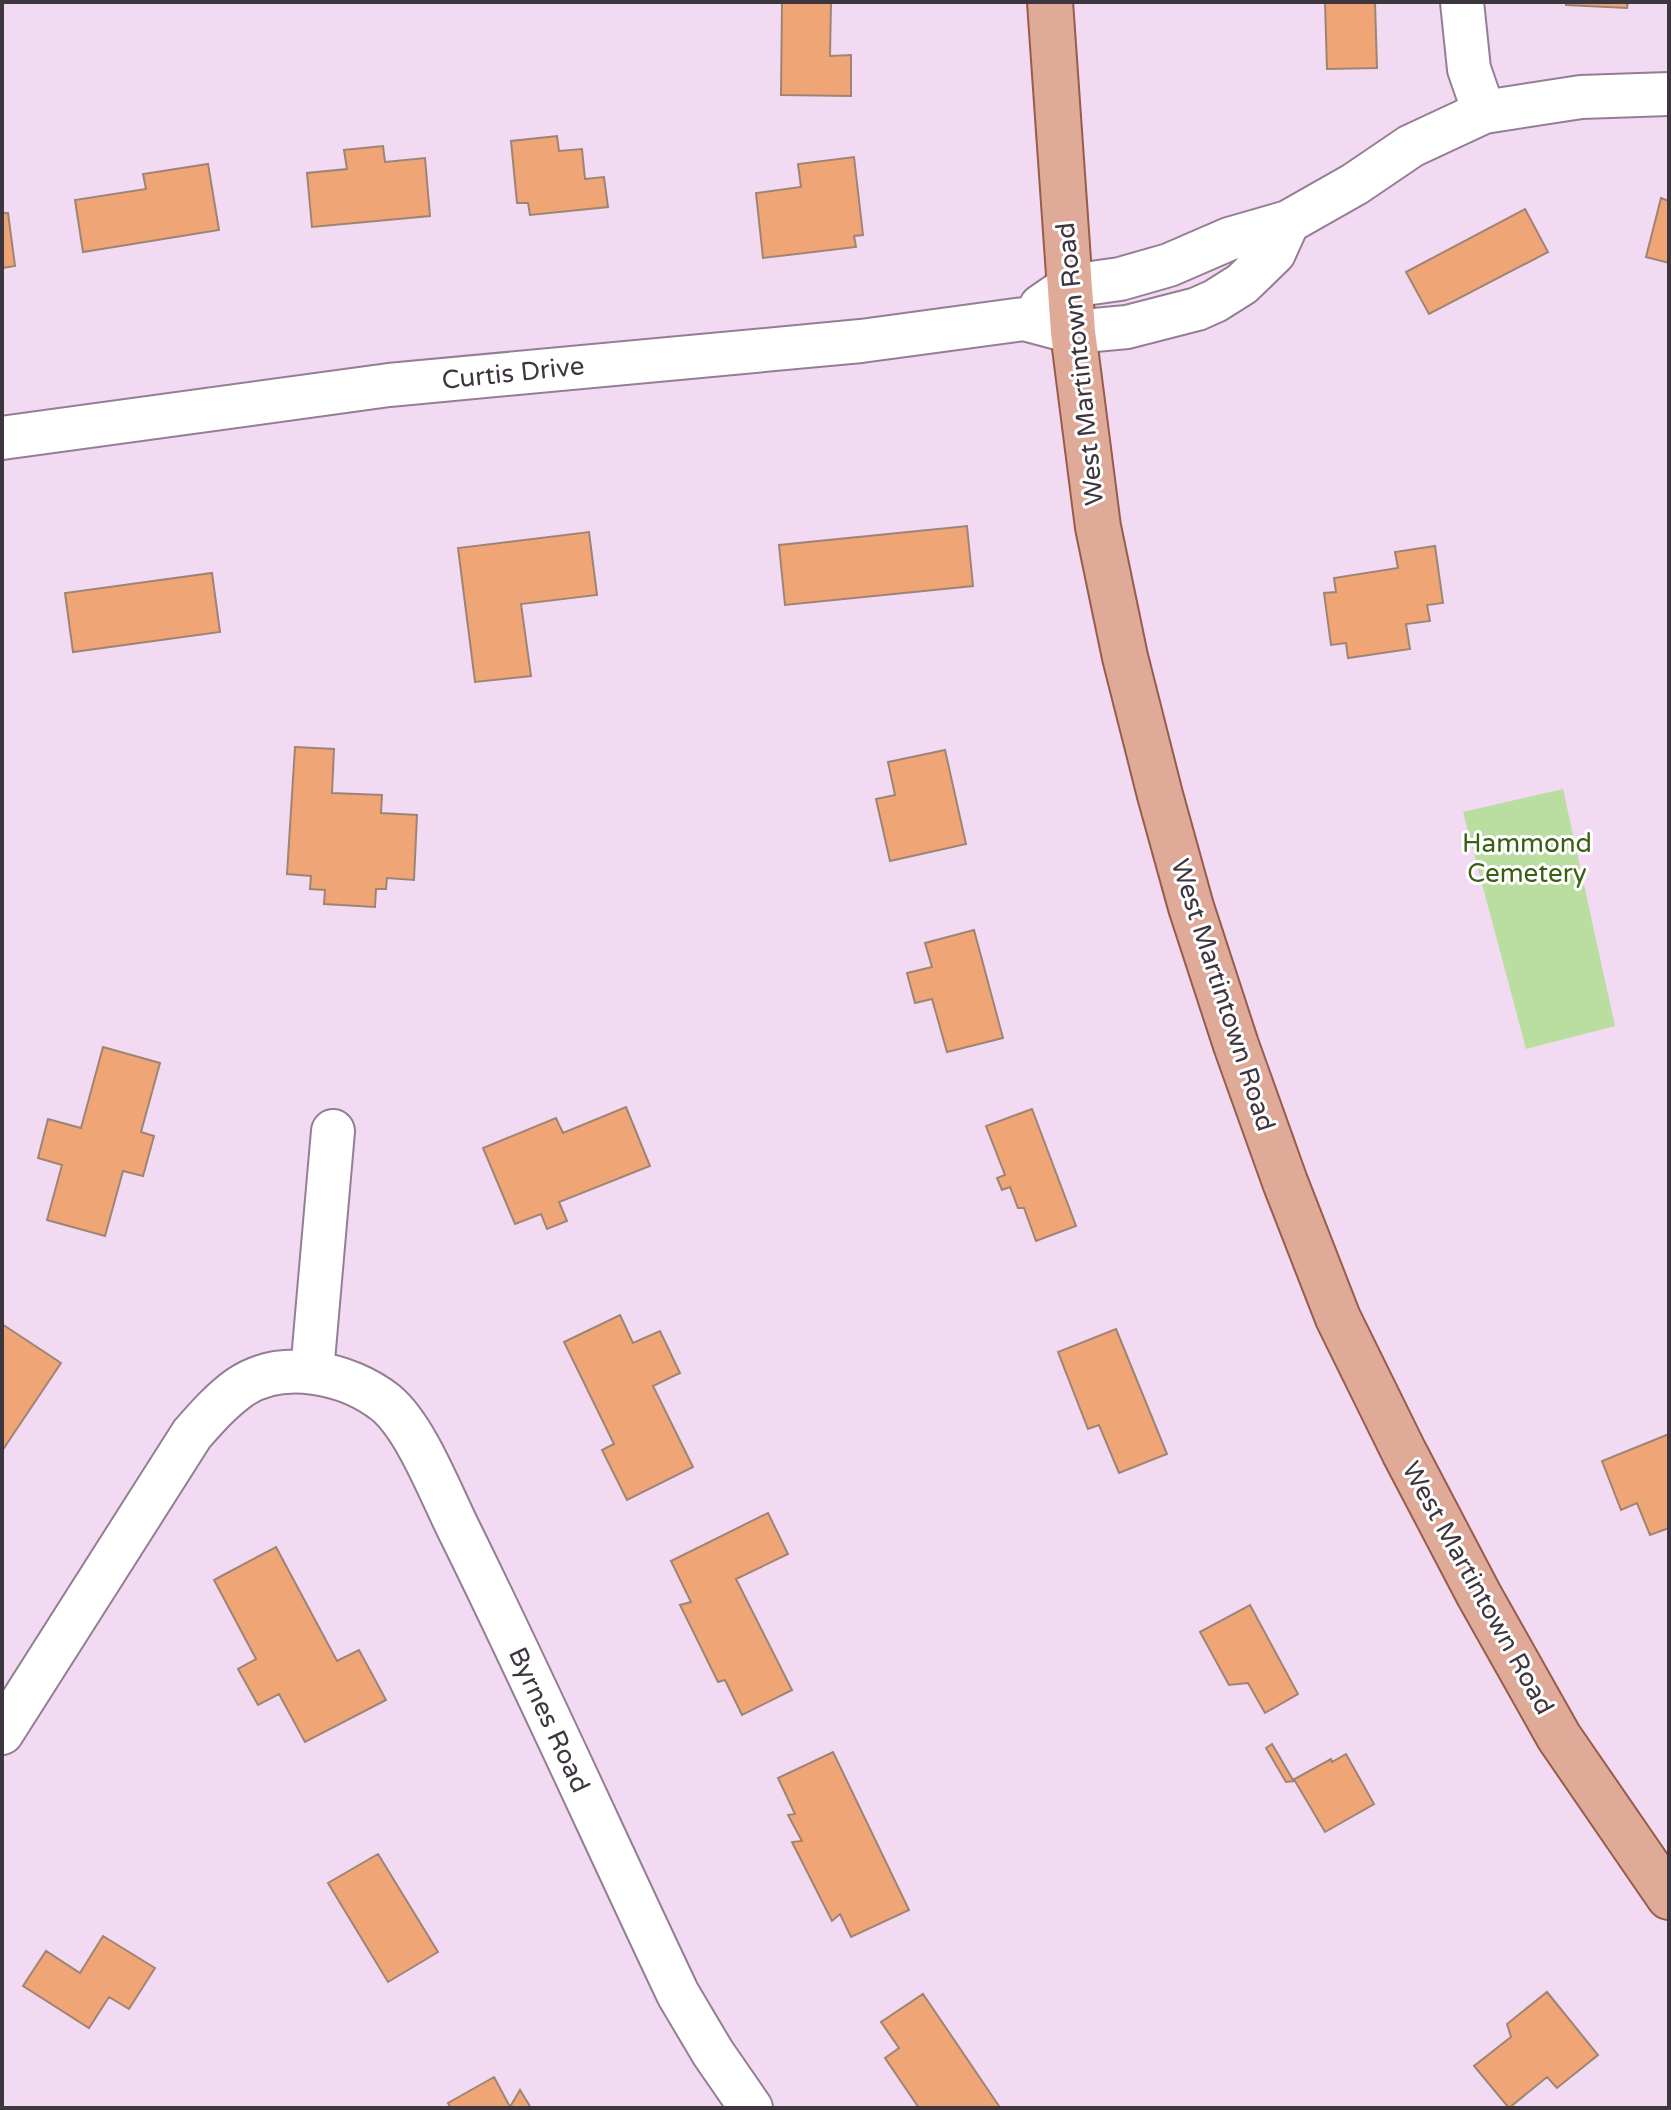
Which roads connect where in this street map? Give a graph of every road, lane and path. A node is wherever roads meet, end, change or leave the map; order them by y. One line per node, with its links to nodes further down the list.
1 (1050, 2): 6 (main road, West Martintown Road)
2 (1462, 2): 4 (street)
3 (1669, 94): 4 (street)
4 (1484, 112): 5 (street)
5 (1288, 222): 6 (street); 8 (street)
6 (1070, 286): 7 (street, Curtis Drive); 8 (main road, West Martintown Road)
7 (1024, 319): 8 (street, Curtis Drive); 9 (street, Curtis Drive)
8 (1073, 332): 13 (main road, West Martintown Road)
9 (2, 438)
10 (333, 1131): 11 (street)
11 (312, 1372): 12 (street, Byrnes Road); 14 (street, Byrnes Road)
12 (2, 1733)
13 (1669, 1897)
14 (751, 2108)

